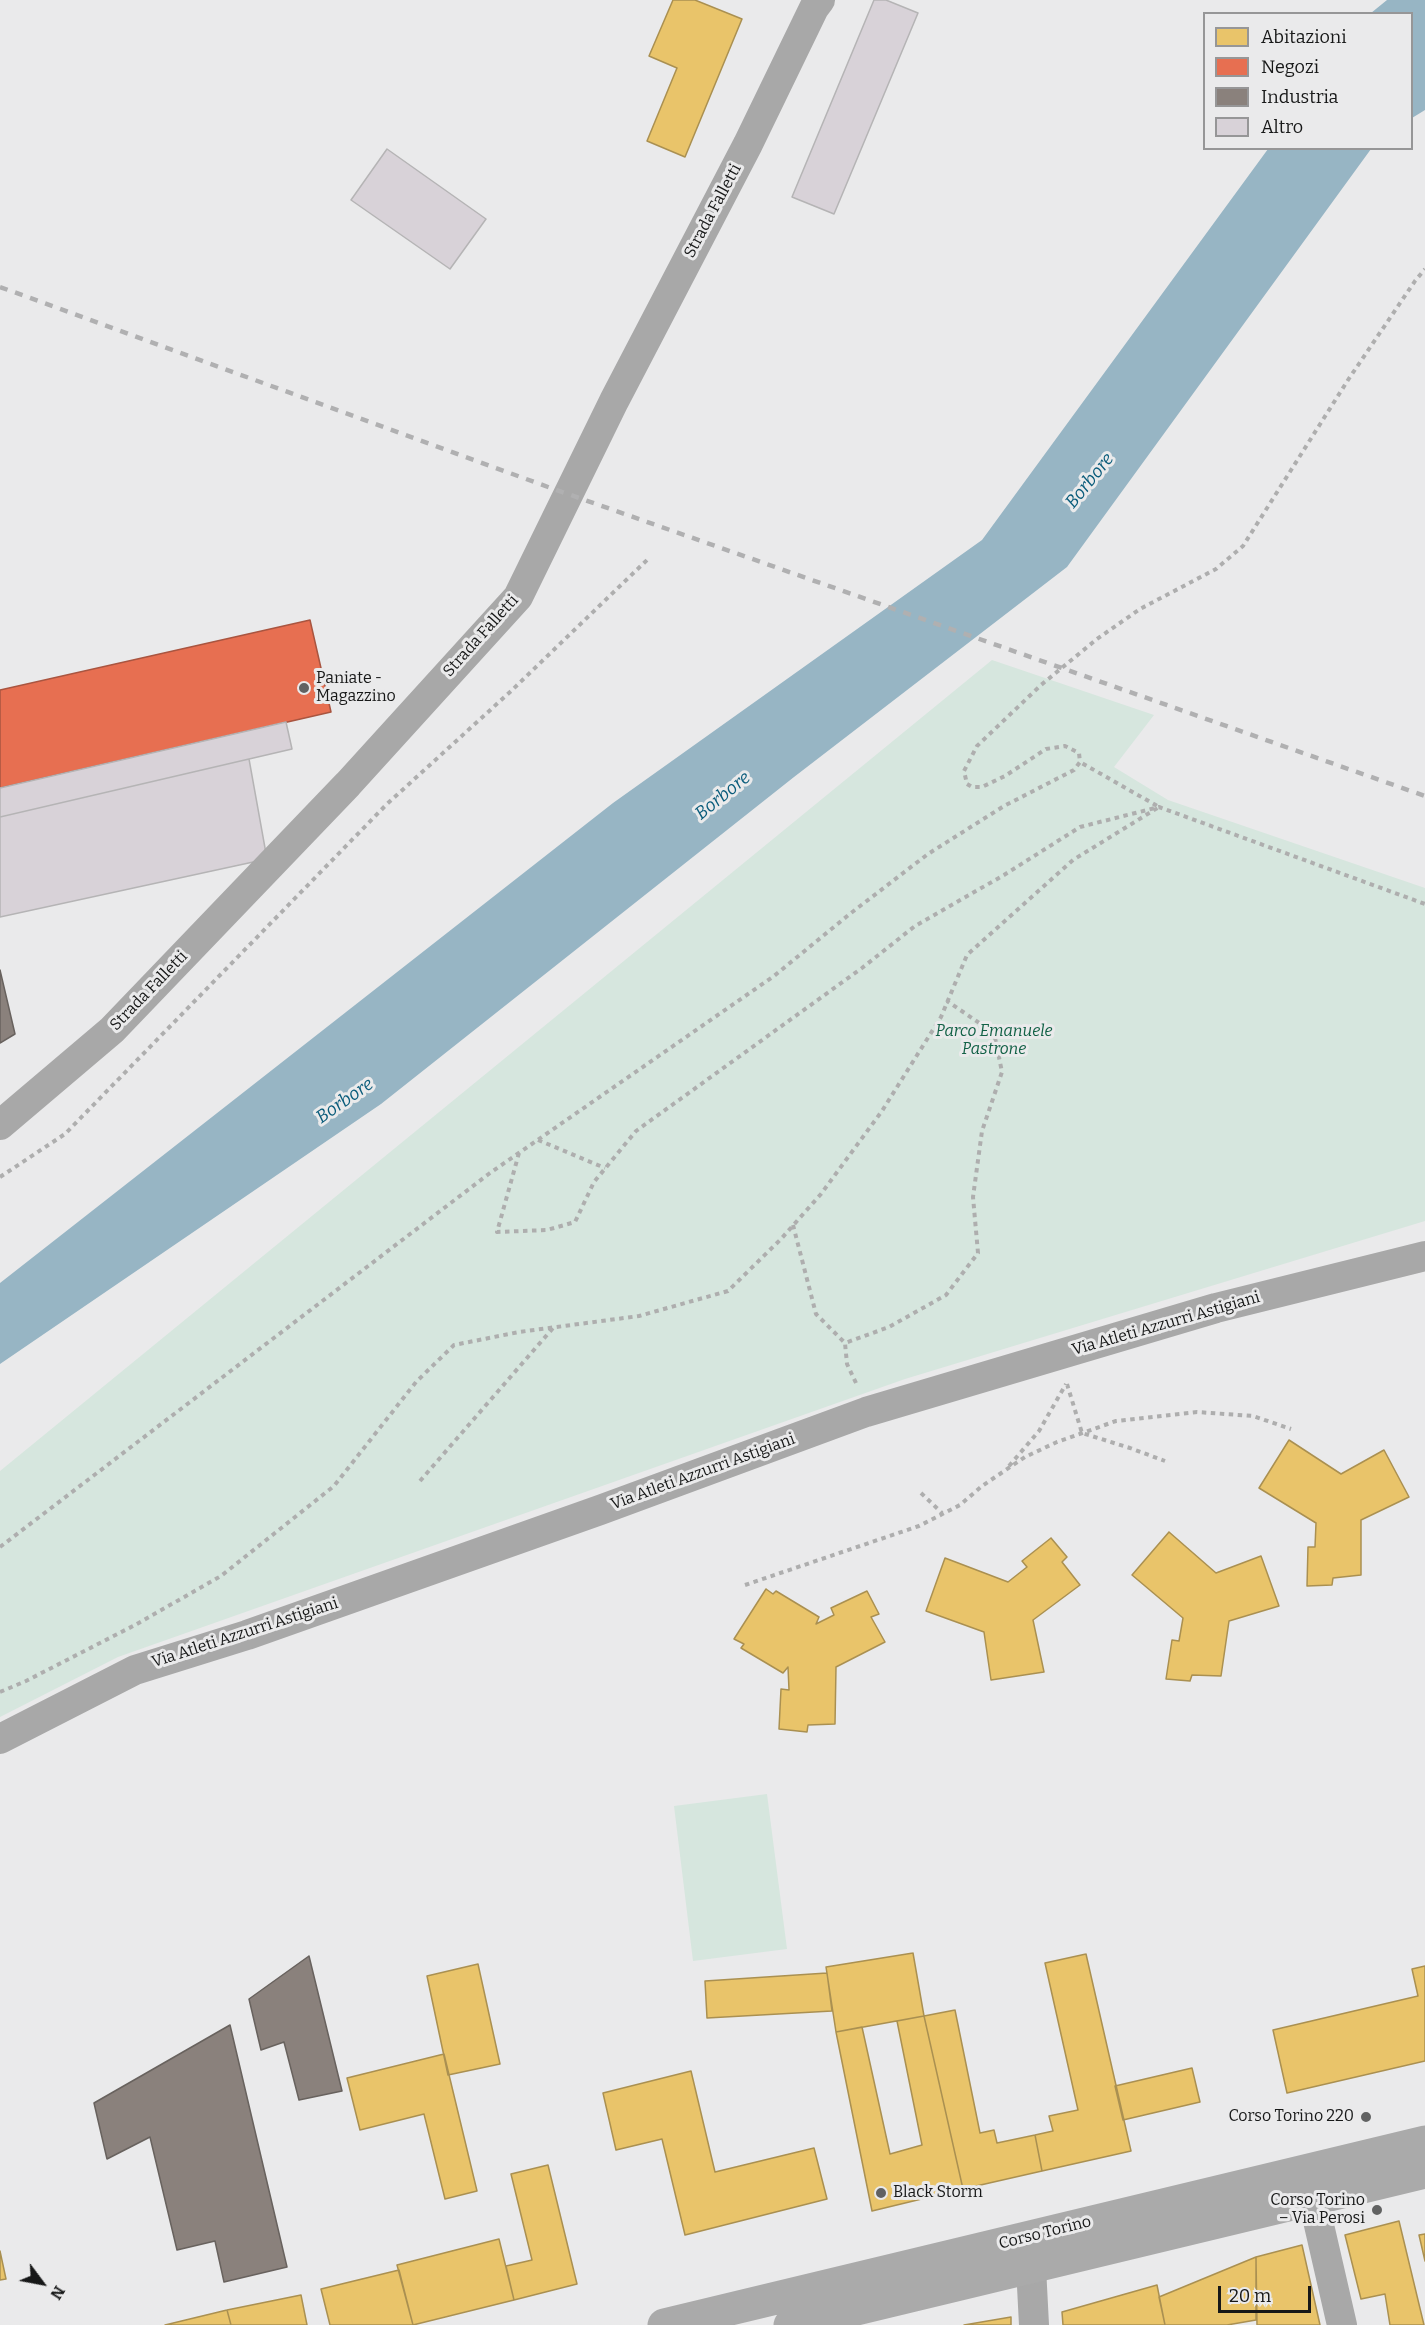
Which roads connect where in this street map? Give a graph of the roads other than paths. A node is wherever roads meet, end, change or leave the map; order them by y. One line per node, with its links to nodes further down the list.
1 (820, 0): 2 (street, Strada Falletti)
2 (0, 1125)
3 (1425, 1256): 4 (street, Via Atleti Azzurri Astigiani)
4 (0, 1739)
5 (1425, 2142): 9 (main road, Corso Torino)
6 (1425, 2172): 7 (main road, Corso Torino)
7 (1313, 2199): 8 (main road, Corso Torino); 12 (street)
8 (1031, 2267): 10 (main road, Corso Torino); 11 (street)
9 (664, 2325)
10 (790, 2325)
11 (1034, 2325)
12 (1342, 2325)

